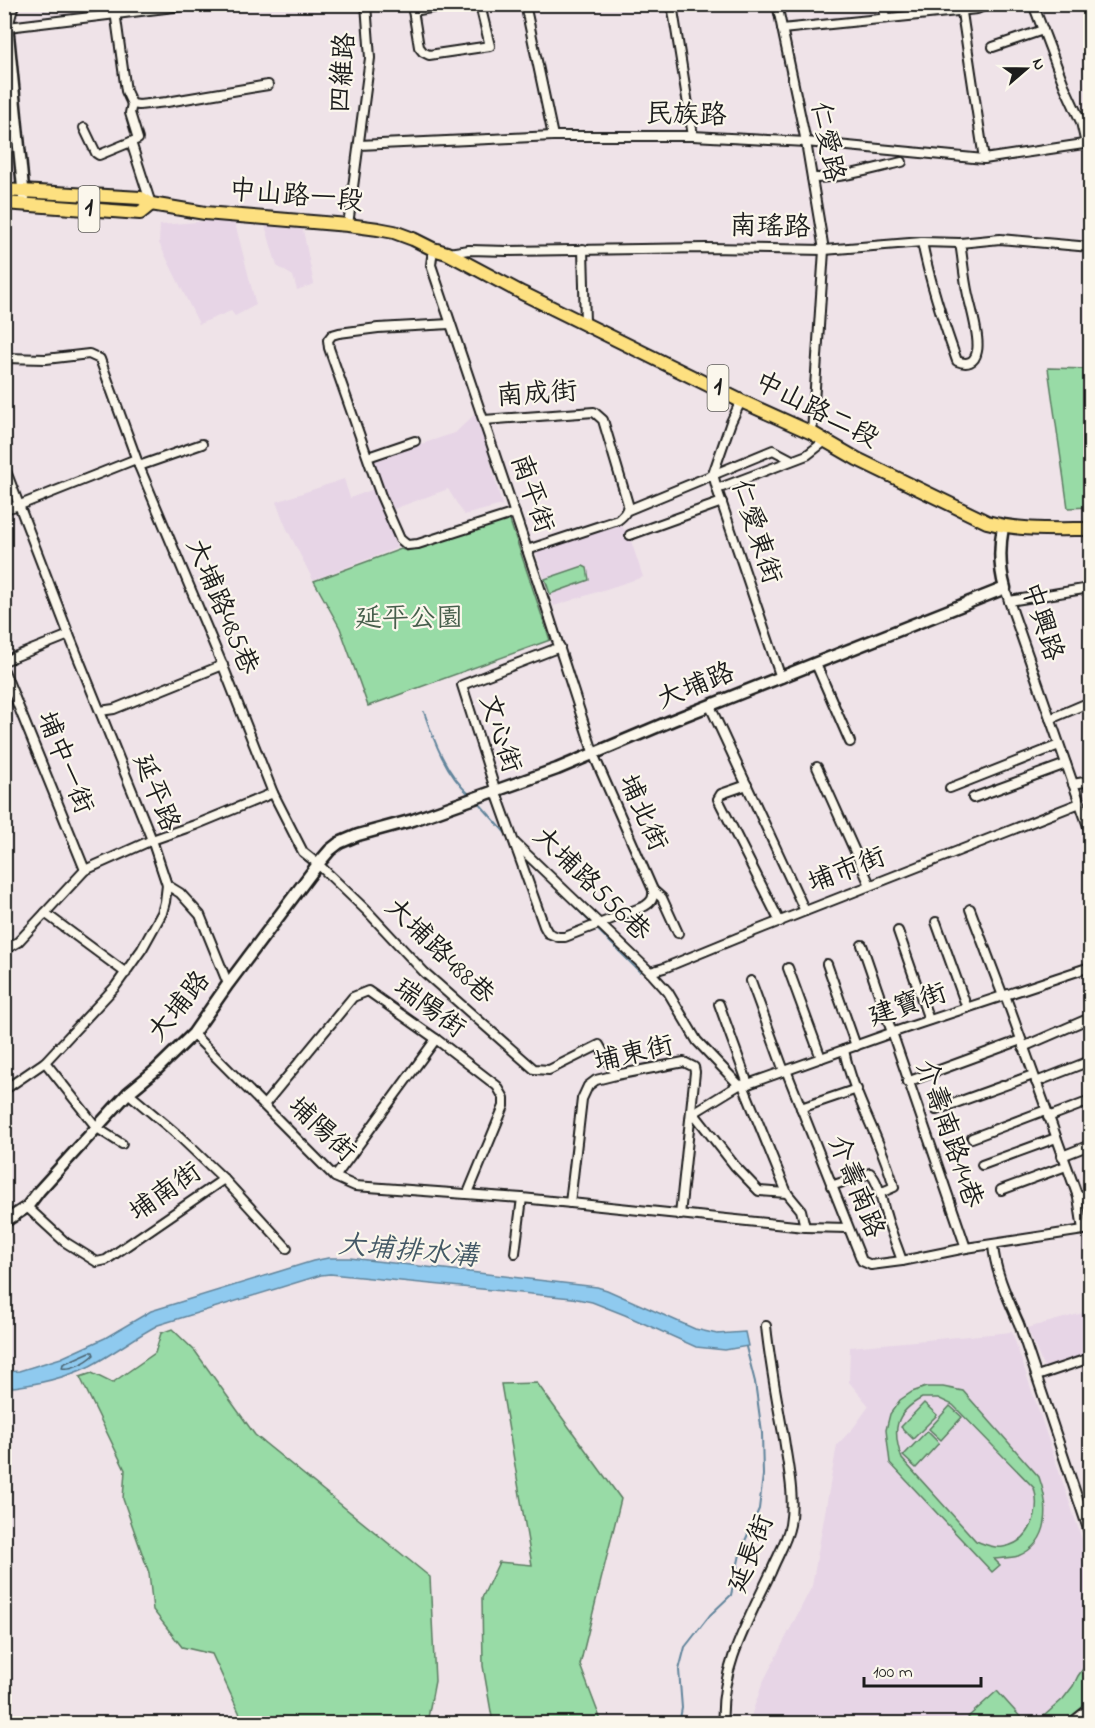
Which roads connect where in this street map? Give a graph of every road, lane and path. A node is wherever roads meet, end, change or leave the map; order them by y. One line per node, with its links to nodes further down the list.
1 (5, 4): 18 (main road)
2 (14, 4): 18 (street)
3 (114, 4): 16 (street)
4 (199, 4): 16 (street)
5 (366, 4): 30 (street, 四維路)
6 (454, 4): 14 (street)
7 (525, 4): 25 (street)
8 (672, 4): 26 (street)
9 (777, 4): 19 (street, 仁愛路)
10 (883, 4): 17 (street)
11 (988, 4): 13 (street)
12 (1033, 4): 20 (street)
13 (961, 7): 17 (street); 31 (street)
14 (412, 8): 15 (street)
15 (482, 9)
16 (116, 14): 18 (street); 23 (street)
17 (885, 18): 19 (street)
18 (6, 24): 35 (main road)
19 (782, 29): 28 (street, 仁愛路)
20 (1043, 30): 21 (street); 29 (street)
21 (993, 47)
22 (268, 85): 23 (street)
23 (132, 104): 27 (street)
24 (84, 128): 27 (street)
25 (553, 136): 26 (street, 民族路); 30 (street, 民族路)
26 (693, 136): 28 (street, 民族路)
27 (131, 142): 37 (street)
28 (806, 142): 31 (street, 民族路); 33 (street, 仁愛路)
29 (1088, 143): 31 (street, 民族路)
30 (359, 144): 39 (street)
31 (984, 159)
32 (902, 162): 33 (street)
33 (812, 178): 45 (street, 仁愛路)
34 (4, 190): 35 (main road, 中山路一段 / 1)
35 (24, 191): 37 (main road, 中山路一段 / 1); 38 (main road)
36 (4, 203): 38 (main road, 中山路一段 / 1)
37 (151, 204): 38 (main road, 中山路一段 / 1); 39 (main road, 中山路一段 / 1)
38 (24, 205)
39 (348, 225): 43 (main road, 中山路一段 / 1)
40 (922, 242): 41 (street, 南瑤路); 41 (street); 45 (street, 南瑤路)
41 (960, 243): 42 (street, 南瑤路)
42 (1090, 247)
43 (433, 249): 46 (main road, 中山路二段 / 1); 48 (street, 南平街)
44 (583, 249): 45 (street, 南瑤路); 46 (street, 南瑤路); 47 (street)
45 (824, 250): 52 (street, 仁愛路)
46 (447, 253): 47 (main road, 中山路二段 / 1)
47 (585, 323): 50 (main road, 中山路二段 / 1)
48 (450, 324): 51 (street, 南平街); 56 (street)
49 (4, 358): 58 (street, 大埔路485巷)
50 (741, 400): 52 (main road, 中山路二段 / 1); 60 (street, 仁愛東街)
51 (484, 420): 65 (street, 南成街); 66 (street, 南平街)
52 (812, 433): 54 (main road, 中山路二段 / 1)
53 (415, 441): 56 (street)
54 (825, 441): 57 (street); 67 (main road, 中山路二段 / 1)
55 (202, 444): 58 (street)
56 (368, 457): 66 (street)
57 (792, 460): 60 (street); 61 (street)
58 (137, 463): 63 (street); 78 (street, 大埔路485巷)
59 (4, 466): 63 (street, 延平路)
60 (713, 474): 61 (street, 仁愛東街); 65 (street)
61 (717, 489): 62 (street, 仁愛東街)
62 (722, 502): 69 (street); 80 (street, 仁愛東街)
63 (20, 505): 64 (street); 74 (street, 延平路)
64 (4, 509)
65 (627, 510): 70 (street)
66 (515, 513): 70 (street, 南平街)
67 (1003, 527): 68 (main road, 中山路二段 / 1); 71 (main road, 中興路)
68 (1090, 529)
69 (630, 535)
70 (527, 550): 75 (street, 南平街)
71 (1005, 588): 73 (street, 中興路); 77 (main road, 大埔路)
72 (1090, 588): 73 (street)
73 (1009, 601): 84 (street, 中興路)
74 (69, 635): 76 (street); 83 (street, 延平路)
75 (560, 647): 87 (street, 南平街); 94 (street, 文心街)
76 (4, 661)
77 (816, 664): 80 (main road, 大埔路); 85 (street)
78 (222, 665): 83 (street); 95 (street, 大埔路485巷)
79 (4, 671): 102 (street, 埔中一街)
80 (781, 678): 82 (main road, 大埔路)
81 (1090, 702): 84 (street)
82 (710, 706): 87 (main road, 大埔路); 92 (street, 埔市街)
83 (100, 711): 99 (street, 延平路)
84 (1050, 719): 86 (street, 中興路)
85 (850, 742)
86 (1059, 745): 88 (street, 中興路); 93 (street)
87 (593, 753): 94 (main road, 大埔路); 105 (street, 埔北街)
88 (1066, 764): 91 (street, 中興路); 96 (street)
89 (817, 766): 104 (street)
90 (1090, 782): 91 (street)
91 (1073, 784): 97 (street, 中興路)
92 (747, 785): 107 (street, 埔市街); 109 (street)
93 (950, 788)
94 (496, 792): 100 (street, 大埔路556巷); 101 (main road, 大埔路)
95 (273, 793): 99 (street); 101 (street, 大埔路485巷)
96 (973, 798)
97 (1080, 803): 98 (street, 中興路); 104 (street, 埔市街)
98 (1090, 832)
99 (152, 840): 102 (street); 103 (street, 延平路)
100 (513, 842): 111 (street, 大埔路556巷); 111 (street, 埔北街)
101 (318, 864): 122 (main road, 大埔路); 138 (street, 大埔路488巷)
102 (85, 870): 108 (street)
103 (167, 885): 120 (street, 延平路); 122 (street)
104 (870, 885): 107 (street, 埔市街)
105 (653, 890): 111 (street, 埔北街); 113 (street, 埔北街)
106 (970, 909): 123 (street)
107 (805, 911): 109 (street)
108 (45, 913): 115 (street); 120 (street)
109 (780, 922): 119 (street)
110 (936, 922): 125 (street)
111 (599, 924): 119 (street, 大埔路556巷)
112 (898, 931): 127 (street)
113 (678, 933)
114 (862, 945): 128 (street, 介壽南路14巷)
115 (4, 950)
116 (827, 964): 132 (street)
117 (1090, 967): 123 (street, 建寶街)
118 (788, 968): 134 (street)
119 (650, 972): 141 (street, 大埔路556巷)
120 (126, 973): 136 (street, 延平路)
121 (752, 981): 137 (street, 介壽南路)
122 (228, 984): 129 (main road, 大埔路)
123 (1004, 995): 125 (street, 建寶街); 131 (street)
124 (719, 1004): 141 (street)
125 (967, 1008): 127 (street, 建寶街)
126 (1090, 1018): 131 (street)
127 (929, 1020): 128 (street, 建寶街)
128 (891, 1033): 132 (street, 建寶街); 140 (street, 介壽南路14巷)
129 (193, 1034): 144 (main road, 大埔路); 146 (street, 埔陽街)
130 (436, 1039): 146 (street, 瑞陽街); 158 (street); 163 (street, 瑞陽街)
131 (1022, 1043): 139 (street); 140 (street)
132 (856, 1046): 133 (street, 建寶街)
133 (844, 1050): 134 (street, 建寶街); 142 (street)
134 (821, 1058): 137 (street, 建寶街)
135 (1090, 1061): 139 (street)
136 (45, 1062): 143 (street, 延平路); 150 (street)
137 (785, 1071): 141 (street, 建寶街); 147 (street, 介壽南路)
138 (616, 1075): 168 (street, 埔東街); 170 (street, 埔東街)
139 (1034, 1078): 148 (street); 149 (street)
140 (907, 1082): 177 (street, 介壽南路14巷)
141 (743, 1085): 162 (street); 162 (street, 建寶街)
142 (856, 1089): 147 (street); 164 (street)
143 (4, 1090)
144 (128, 1093): 150 (main road, 大埔路); 159 (street, 埔南街)
145 (1090, 1101): 149 (street)
146 (264, 1105): 158 (street, 埔陽街)
147 (801, 1108): 160 (street, 介壽南路)
148 (936, 1110)
149 (1047, 1113): 151 (street); 152 (street)
150 (98, 1128): 153 (street); 169 (main road, 大埔路)
151 (972, 1137)
152 (1056, 1138): 155 (street); 156 (street)
153 (122, 1144)
154 (1090, 1145): 155 (street)
155 (1062, 1156): 157 (street)
156 (982, 1165)
157 (1066, 1166): 161 (street); 166 (street)
158 (335, 1177): 163 (street, 埔陽街)
159 (224, 1179): 169 (street, 埔南街); 176 (street)
160 (831, 1186): 164 (street); 173 (street, 介壽南路)
161 (1001, 1190)
162 (787, 1192): 172 (street)
163 (468, 1193): 167 (street, 埔陽街)
164 (880, 1193): 179 (street)
165 (1090, 1194): 166 (street)
166 (1078, 1197): 174 (street)
167 (522, 1198): 168 (street, 埔陽街); 178 (street)
168 (570, 1203): 170 (street, 埔陽街)
169 (27, 1207): 171 (main road, 大埔路)
170 (680, 1215): 172 (street, 埔陽街)
171 (4, 1222)
172 (805, 1227): 173 (street, 埔陽街)
173 (848, 1228): 179 (street, 介壽南路)
174 (1087, 1229): 175 (street, 介壽南路)
175 (993, 1245): 177 (street, 介壽南路); 182 (street)
176 (286, 1248)
177 (966, 1248): 179 (street, 介壽南路)
178 (516, 1253)
179 (902, 1261)
180 (766, 1326): 185 (street, 延長街)
181 (1090, 1358): 182 (street)
182 (1037, 1376): 183 (street)
183 (1090, 1534)
184 (1090, 1708): 186 (street)
185 (723, 1724)
186 (1070, 1724)

